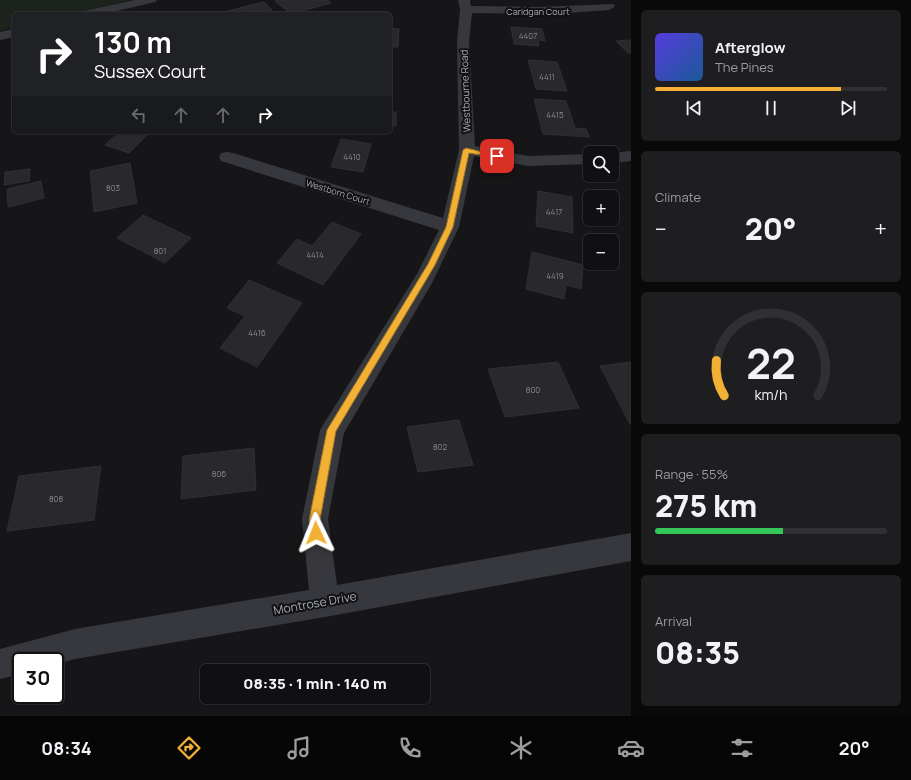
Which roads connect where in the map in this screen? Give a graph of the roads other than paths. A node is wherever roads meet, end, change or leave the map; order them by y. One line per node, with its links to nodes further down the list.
1 (151, 0): 4 (street)
2 (465, 5): 3 (street, Caridgan Court); 7 (street, Westbourne Road)
3 (609, 6)
4 (97, 12)
5 (12, 33): 6 (street)
6 (0, 36)
7 (466, 150): 11 (street); 12 (street, Westbourne Road)
8 (631, 156): 10 (street)
9 (227, 157): 12 (street, Westborn Court)
10 (619, 157)
11 (583, 159)
12 (450, 227): 14 (street, Westbourne Road)
13 (631, 547): 14 (street, Montrose Drive)
14 (325, 602): 15 (street, Montrose Drive)
15 (0, 664)

